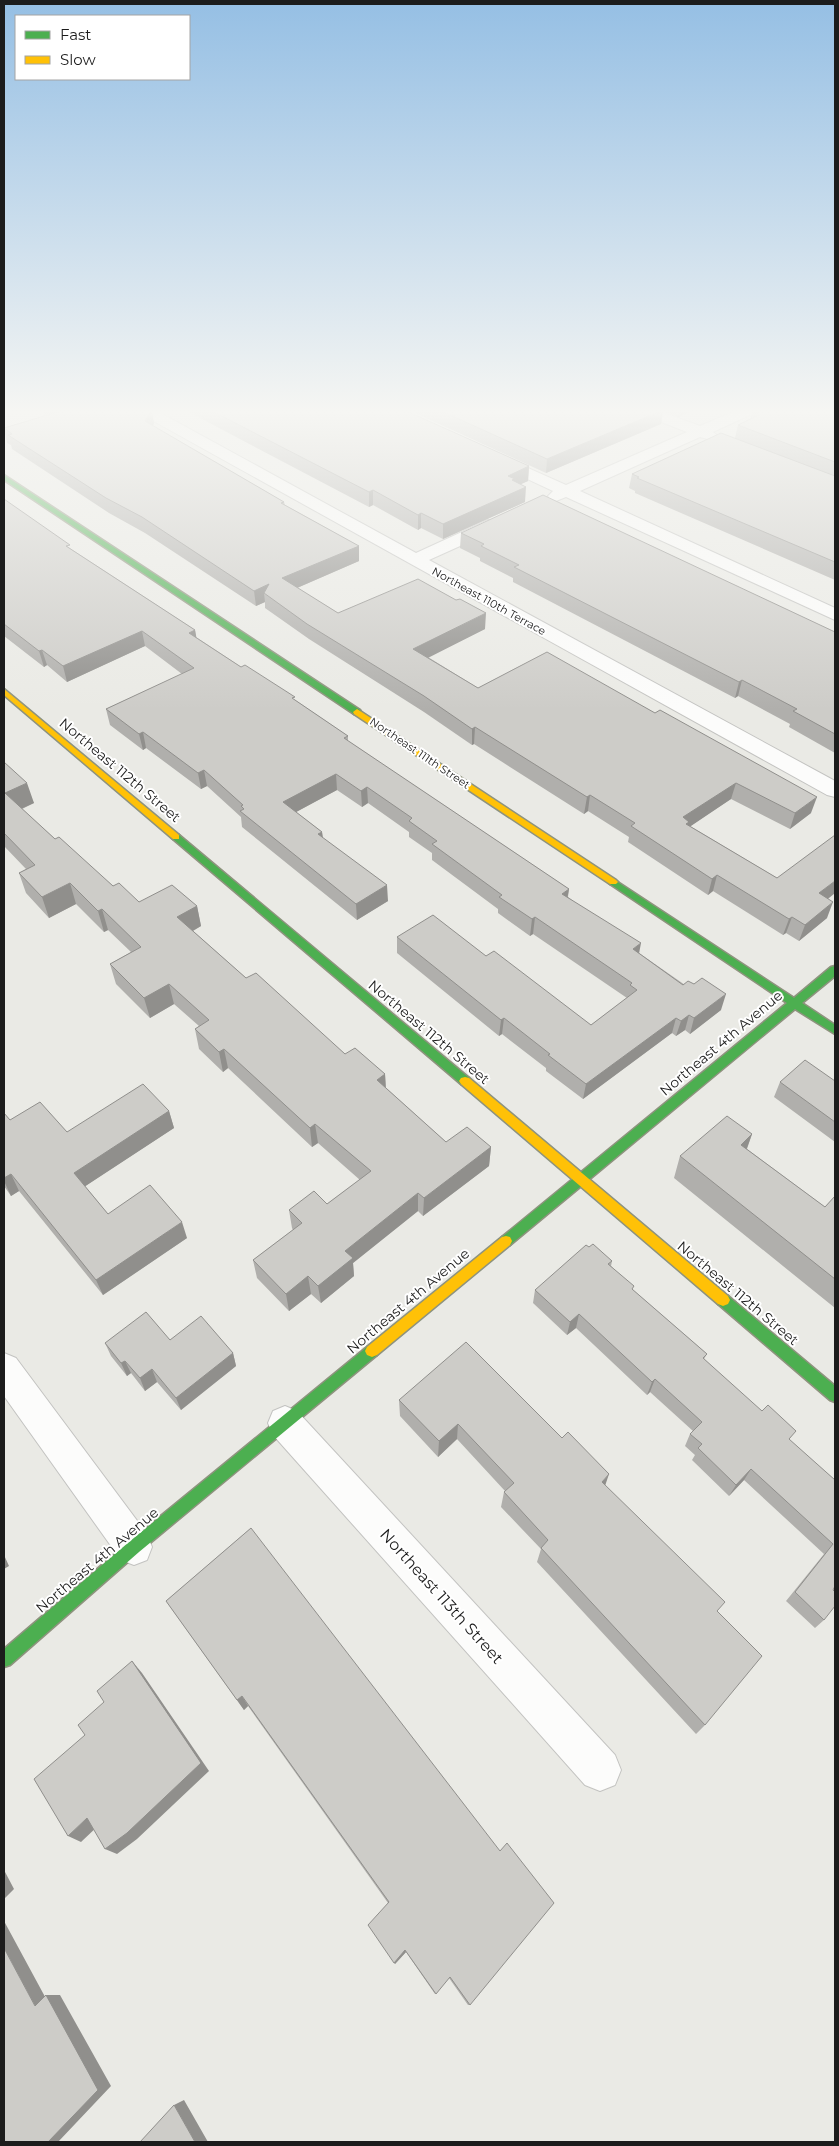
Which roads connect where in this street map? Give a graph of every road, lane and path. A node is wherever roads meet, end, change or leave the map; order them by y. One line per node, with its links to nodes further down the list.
1 (54, 510): 10 (street, Northeast 111th Street)
2 (324, 510): 5 (street, Northeast 110th Terrace)
3 (606, 510): 6 (street)
4 (513, 516): 5 (street)
5 (414, 560): 8 (street, Northeast 110th Terrace)
6 (835, 615)
7 (4, 691): 12 (street, Northeast 112th Street)
8 (835, 790)
9 (835, 970): 10 (street, Northeast 4th Avenue)
10 (794, 1002): 11 (street, Northeast 111th Street); 12 (street, Northeast 4th Avenue)
11 (835, 1030)
12 (579, 1179): 14 (street, Northeast 112th Street); 15 (street, Northeast 4th Avenue)
13 (4, 1369): 16 (street)
14 (835, 1395)
15 (285, 1423): 16 (street, Northeast 4th Avenue); 18 (street, Northeast 113th Street)
16 (134, 1547): 17 (street, Northeast 4th Avenue)
17 (4, 1659)
18 (600, 1770)

